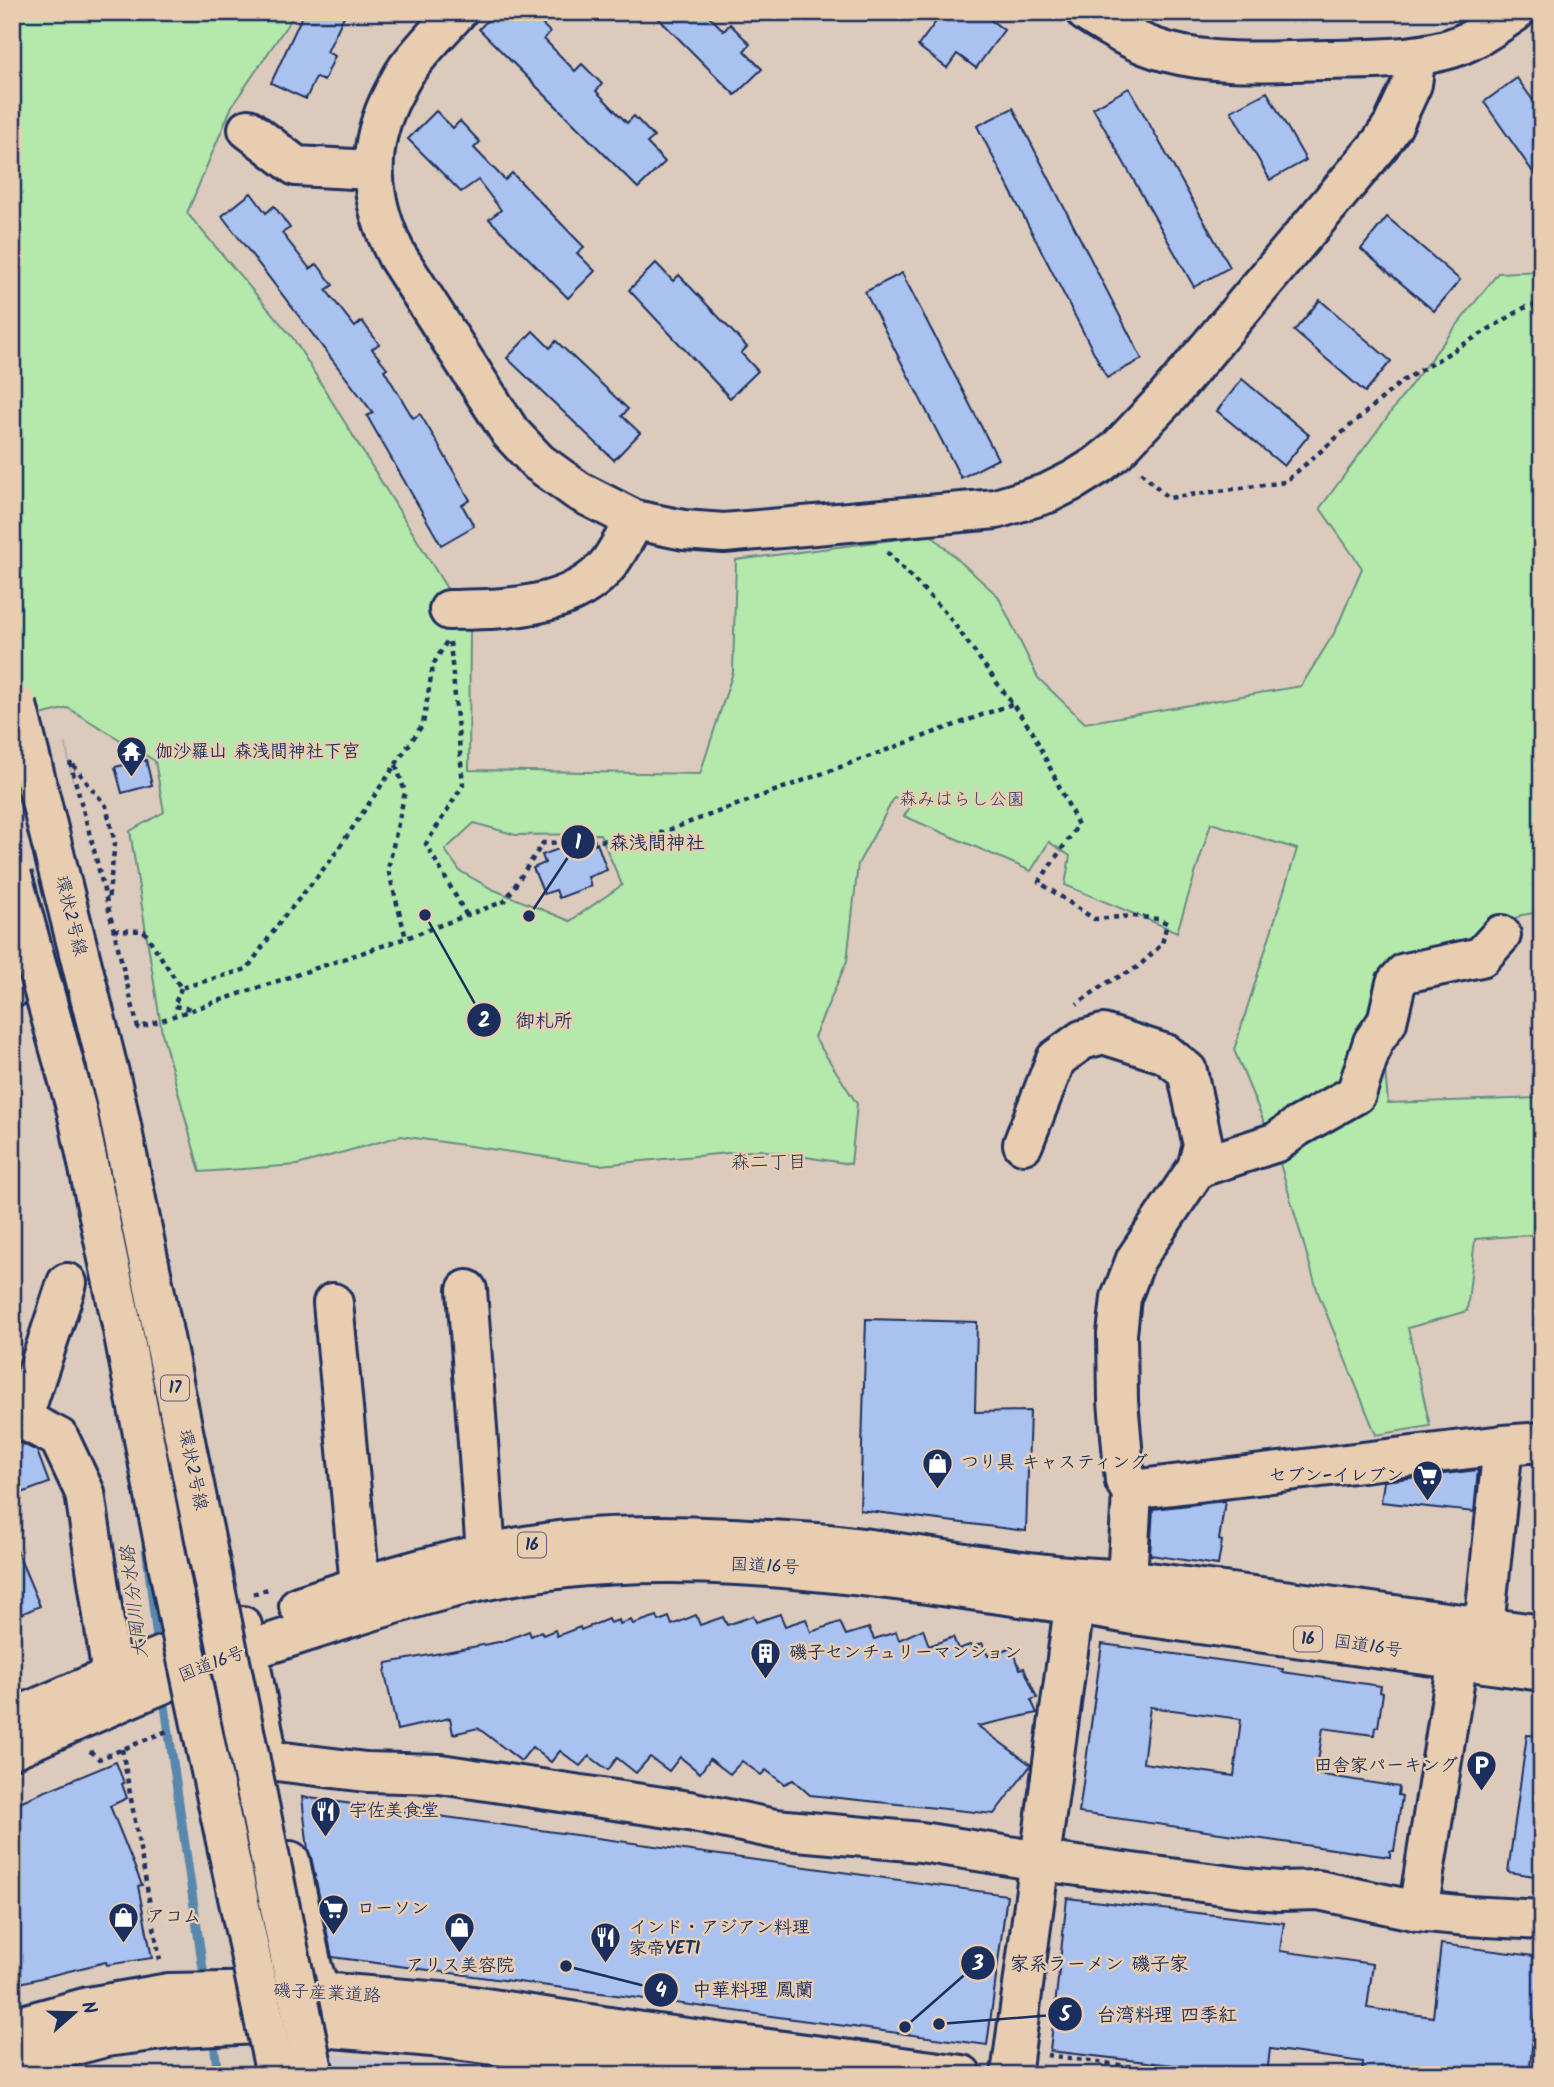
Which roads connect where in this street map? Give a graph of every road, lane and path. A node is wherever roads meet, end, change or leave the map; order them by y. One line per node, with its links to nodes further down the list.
1 (457, 12): 7 (main road)
2 (1086, 12): 5 (main road)
3 (1516, 12): 4 (main road)
4 (1467, 26): 5 (main road)
5 (1416, 56): 9 (main road)
6 (248, 129): 7 (main road)
7 (373, 170): 10 (main road)
8 (1542, 303): 9 (path)
9 (1117, 450): 11 (main road)
10 (635, 520): 11 (main road); 12 (main road)
11 (853, 521): 14 (path)
12 (449, 623): 19 (path)
13 (433, 664): 16 (path)
14 (1012, 704): 19 (path); 25 (path)
15 (17, 705): 58 (main road, 環状2号線 / 17, bridge)
16 (396, 764): 22 (path); 23 (path)
17 (12, 876): 57 (main road, 17, bridge)
18 (108, 905): 18 (path); 20 (path)
19 (467, 916): 22 (path)
20 (114, 930): 23 (path); 24 (path)
21 (1501, 935): 27 (main road)
22 (406, 938): 24 (path)
23 (181, 988): 24 (path)
24 (193, 1009)
25 (1082, 1040): 26 (main road); 27 (main road)
26 (1023, 1144)
27 (1197, 1168): 34 (main road)
28 (67, 1283): 31 (main road)
29 (467, 1290): 35 (main road)
30 (333, 1303): 37 (main road)
31 (17, 1421): 44 (main road)
32 (1542, 1442): 33 (main road)
33 (1503, 1445): 34 (main road); 39 (main road)
34 (1132, 1493): 36 (main road)
35 (486, 1553): 37 (main road, 国道16号 / 16); 38 (main road, 国道16号 / 16)
36 (1127, 1579): 38 (main road, 国道16号 / 16); 39 (main road, 国道16号 / 16)
37 (360, 1586): 41 (main road, 国道16号 / 16)
38 (1076, 1591): 41 (main road, 国道16号 / 16); 42 (main road, 国道16号 / 16); 48 (main road)
39 (1484, 1627): 40 (main road, 国道16号 / 16)
40 (1542, 1635)
41 (245, 1638): 44 (main road, 国道16号 / 16); 45 (main road, 国道16号 / 16); 47 (main road)
42 (1458, 1659): 43 (main road, 国道16号 / 16); 49 (main road)
43 (1542, 1671)
44 (111, 1676): 45 (main road, 国道16号 / 16)
45 (15, 1719)
46 (122, 1749): 51 (path)
47 (268, 1760): 48 (main road); 52 (main road)
48 (1040, 1861): 49 (main road); 62 (main road)
49 (1418, 1911): 50 (main road)
50 (1542, 1920)
51 (170, 1997): 52 (main road, 磯子産業道路); 53 (main road, 磯子産業道路); 56 (main road, 磯子産業道路)
52 (321, 2009): 54 (main road, 磯子産業道路); 59 (main road)
53 (12, 2028)
54 (640, 2047): 60 (main road, 磯子産業道路); 61 (main road, 磯子産業道路)
55 (1046, 2055): 63 (path)
56 (12, 2061)
57 (276, 2075)
58 (314, 2075)
59 (329, 2075)
60 (724, 2075)
61 (962, 2075)
62 (1011, 2075)
63 (1192, 2075)

